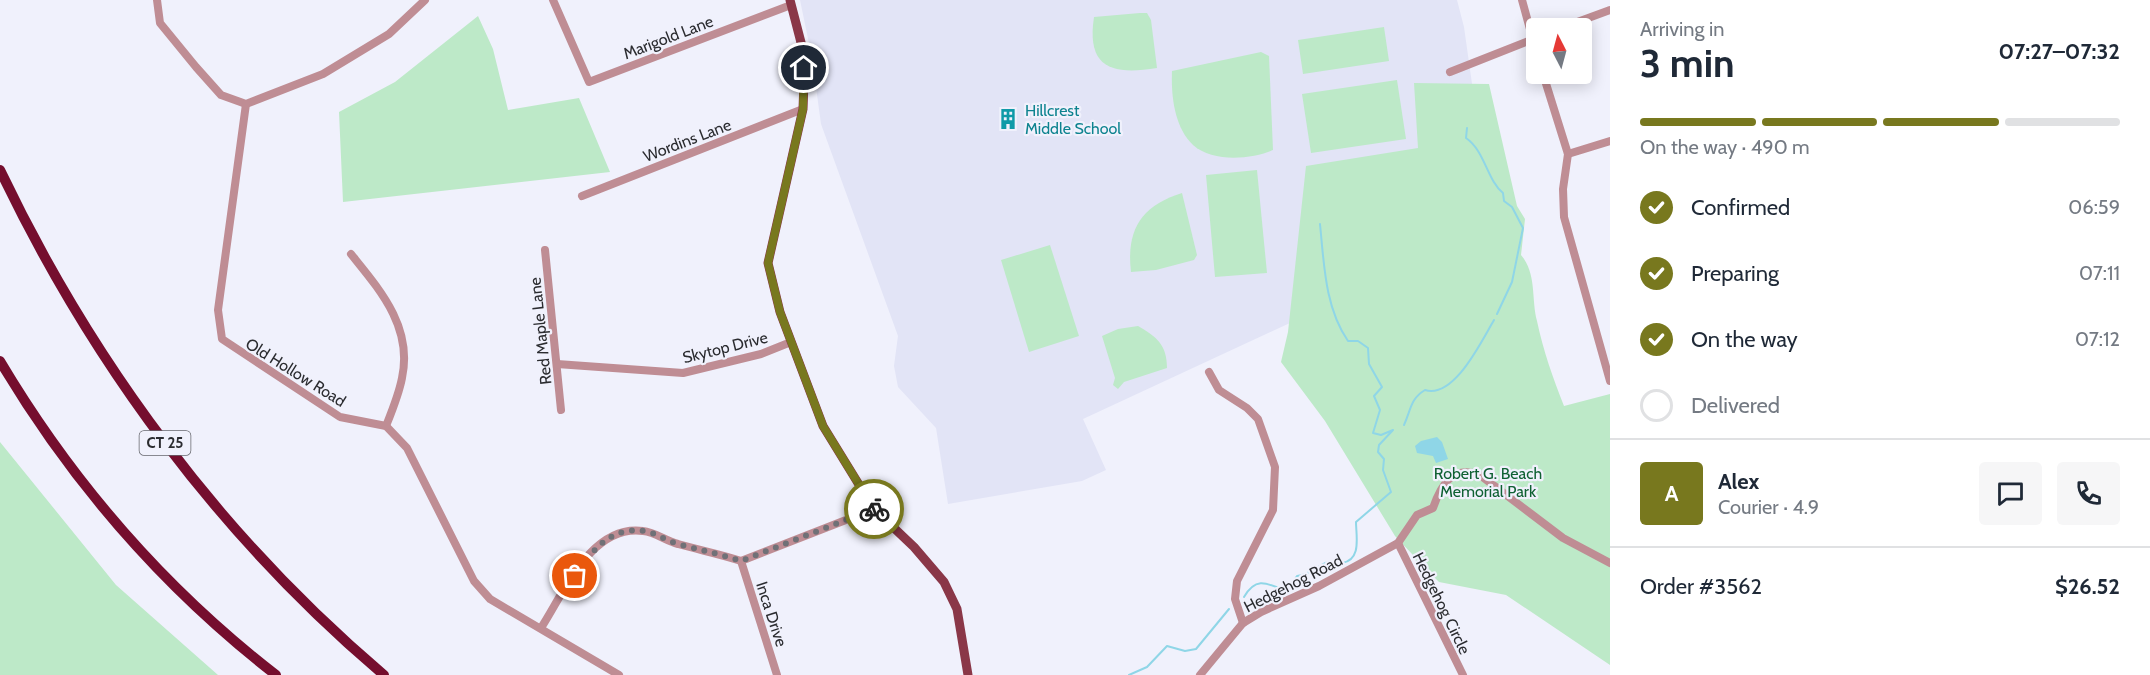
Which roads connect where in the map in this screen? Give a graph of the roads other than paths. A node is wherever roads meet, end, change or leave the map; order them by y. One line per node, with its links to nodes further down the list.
1 (157, 0): 12 (street)
2 (425, 0): 12 (street)
3 (553, 0): 5 (street, Marigold Lane)
4 (1522, 0): 7 (street)
5 (791, 2): 13 (main road)
6 (1610, 10): 8 (street)
7 (1528, 18)
8 (1588, 18)
9 (1526, 41): 10 (street)
10 (1450, 72)
11 (1546, 84): 15 (street)
12 (246, 104): 26 (street, Old Hollow Road)
13 (803, 109): 17 (street, Wordins Lane); 20 (main road)
14 (1610, 141): 15 (street)
15 (1568, 154): 24 (street)
16 (0, 170): 34 (highway, CT 25)
17 (582, 196)
18 (545, 250): 22 (street, Red Maple Lane)
19 (351, 254): 26 (street)
20 (791, 342): 22 (street, Skytop Drive); 27 (main road)
21 (0, 362): 33 (highway)
22 (557, 364): 25 (street, Red Maple Lane)
23 (1209, 372): 31 (street)
24 (1610, 381)
25 (561, 410)
26 (386, 426): 32 (street)
27 (874, 509): 29 (street); 37 (main road)
28 (1398, 543): 30 (street); 31 (street, Hedgehog Road); 39 (street, Hedgehog Circle)
29 (741, 561): 32 (street); 36 (street, Inca Drive)
30 (1610, 563)
31 (1243, 623): 38 (street, Hedgehog Road)
32 (541, 628): 35 (street)
33 (276, 675)
34 (384, 675)
35 (619, 675)
36 (777, 675)
37 (968, 675)
38 (1200, 675)
39 (1463, 675)

